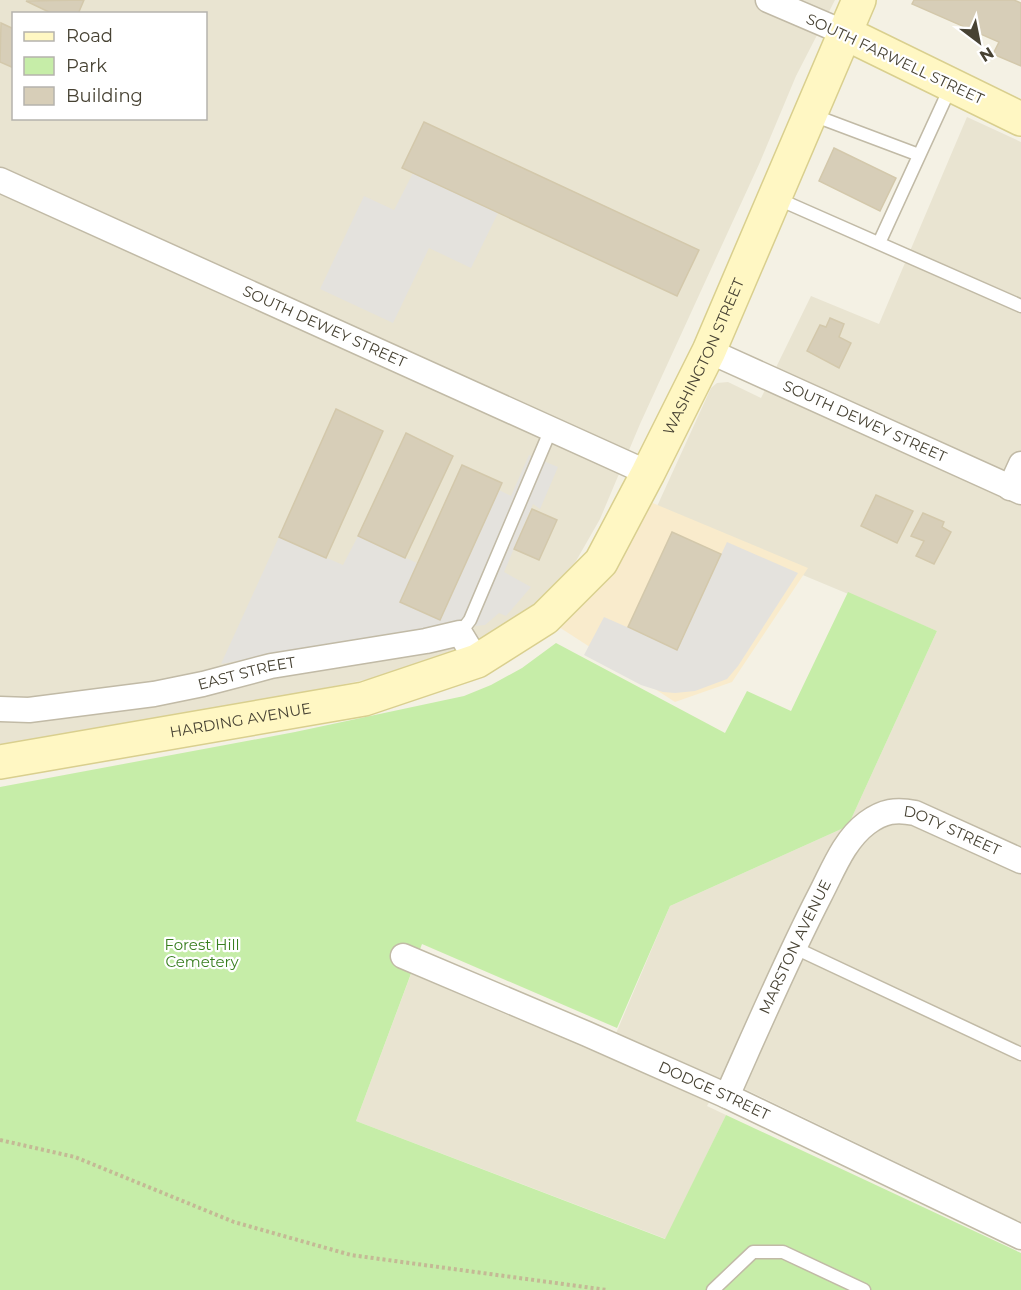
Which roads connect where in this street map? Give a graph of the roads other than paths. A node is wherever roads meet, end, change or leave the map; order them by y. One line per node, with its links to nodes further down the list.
1 (768, 0): 3 (street, SOUTH FARWELL STREET)
2 (859, 0): 3 (main road, WASHINGTON STREET)
3 (844, 33): 4 (main road, SOUTH FARWELL STREET); 5 (main road, WASHINGTON STREET)
4 (951, 85): 6 (main road, SOUTH FARWELL STREET); 7 (lane)
5 (810, 114): 7 (lane); 9 (main road, WASHINGTON STREET)
6 (1021, 120)
7 (919, 155): 10 (lane)
8 (0, 180): 13 (street, SOUTH DEWEY STREET)
9 (775, 197): 10 (lane); 12 (main road, WASHINGTON STREET)
10 (879, 243): 11 (lane)
11 (1021, 306)
12 (709, 351): 15 (main road, WASHINGTON STREET); 16 (street, SOUTH DEWEY STREET)
13 (551, 429): 15 (street, SOUTH DEWEY STREET); 17 (lane)
14 (1021, 464): 16 (street)
15 (648, 473): 18 (main road, WASHINGTON STREET)
16 (1016, 490)
17 (460, 633): 18 (street); 19 (street, EAST STREET)
18 (477, 661): 20 (main road, HARDING AVENUE)
19 (0, 709)
20 (0, 762)
21 (882, 813): 22 (street, DOTY STREET); 23 (street, MARSTON AVENUE)
22 (1021, 861)
23 (793, 947): 25 (lane); 26 (street, MARSTON AVENUE)
24 (403, 956): 26 (street, DODGE STREET)
25 (1021, 1054)
26 (727, 1096): 27 (street, DODGE STREET)
27 (1021, 1237)
28 (713, 1290): 29 (lane)
29 (864, 1290)

